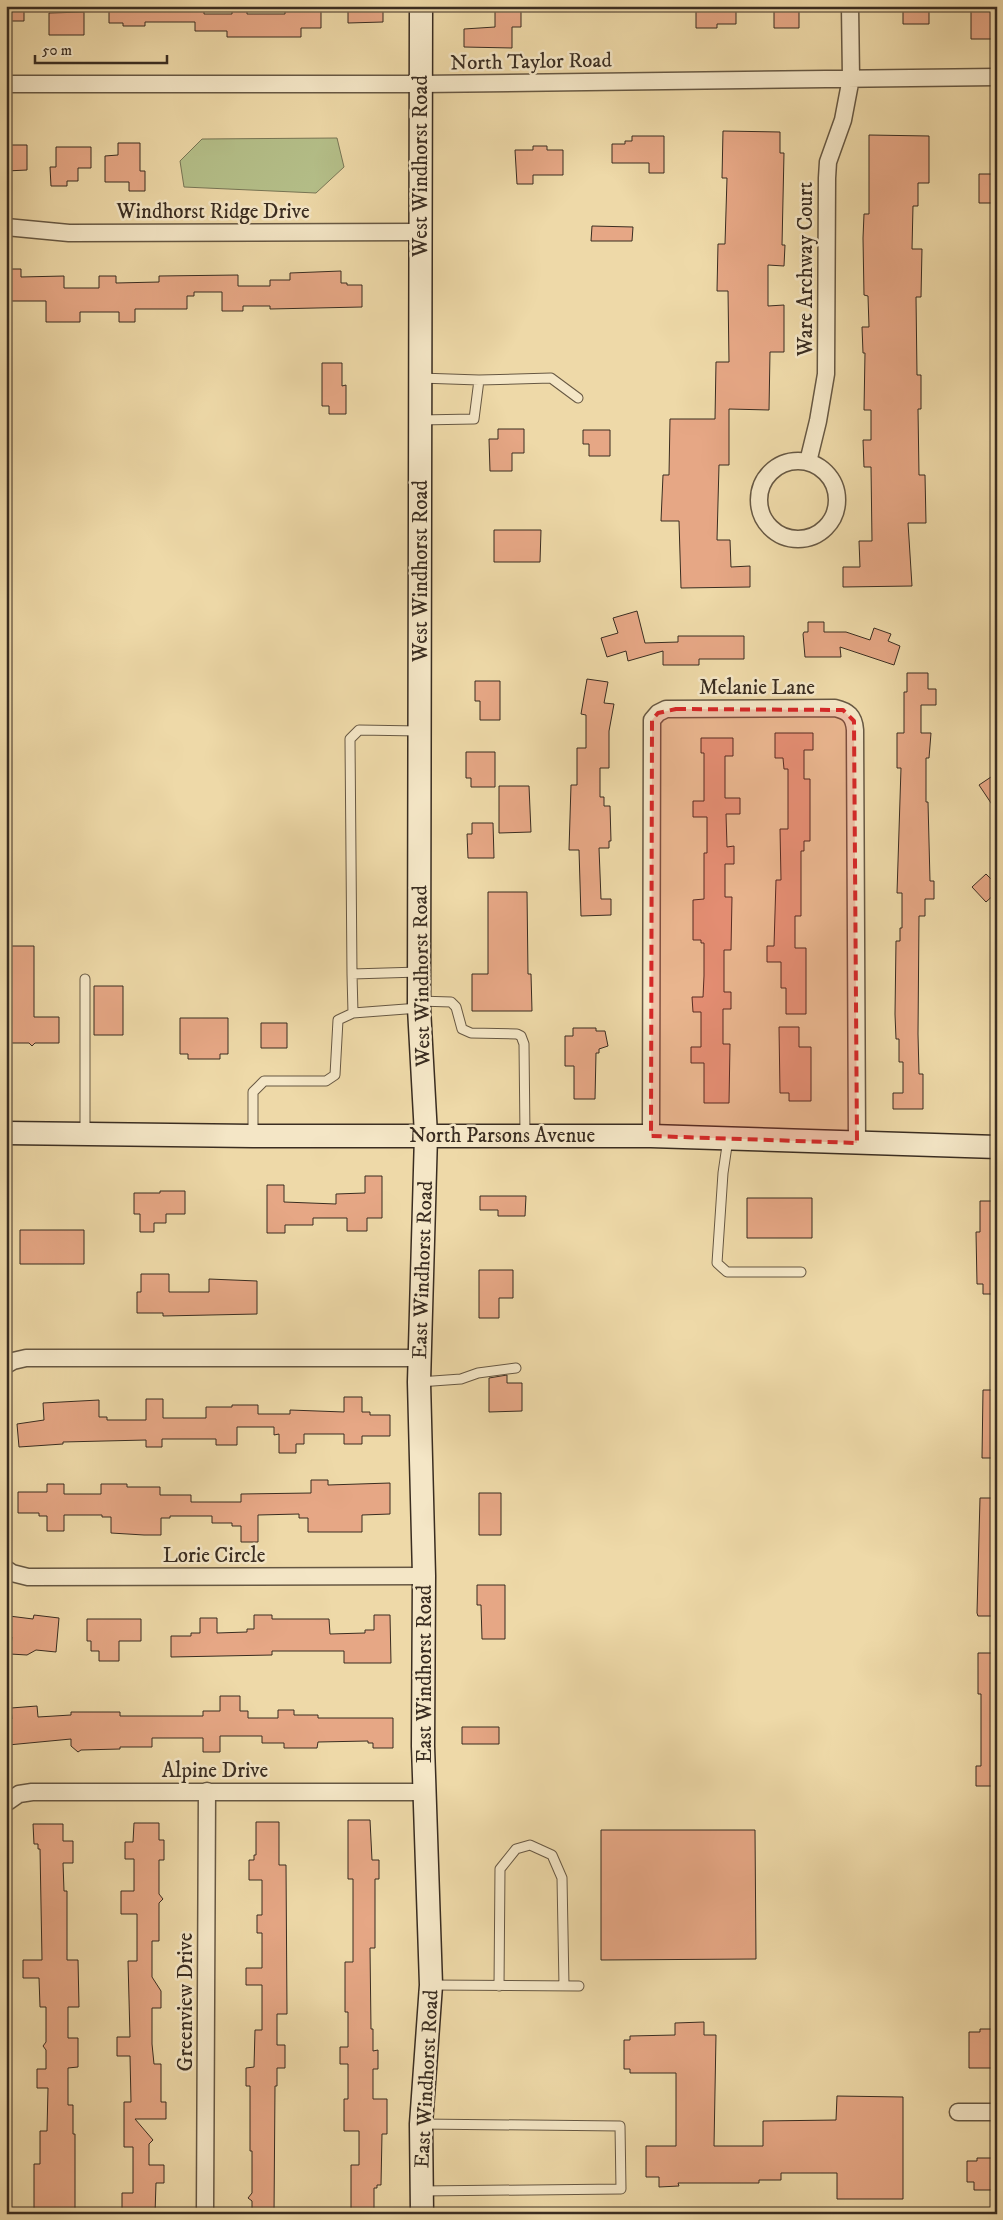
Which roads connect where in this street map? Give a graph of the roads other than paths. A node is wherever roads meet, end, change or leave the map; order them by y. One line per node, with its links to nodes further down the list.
1 (421, 6): 6 (street, West Windhorst Road)
2 (850, 6): 3 (street, Ware Archway Court)
3 (851, 78): 4 (street, North Taylor Road); 6 (street, North Taylor Road); 13 (street, Ware Archway Court)
4 (997, 78)
5 (6, 84): 6 (street, North Taylor Road)
6 (421, 84): 8 (street, West Windhorst Road)
7 (6, 227): 8 (street, Windhorst Ridge Drive)
8 (420, 232): 9 (street, West Windhorst Road)
9 (420, 378): 10 (lane); 12 (street, West Windhorst Road)
10 (479, 380): 11 (lane); 12 (lane)
11 (578, 398)
12 (420, 420): 14 (street, West Windhorst Road)
13 (808, 462): 13 (street)
14 (419, 731): 15 (street, West Windhorst Road); 16 (lane)
15 (419, 972): 16 (lane); 18 (street, West Windhorst Road)
16 (352, 974): 19 (lane)
17 (85, 979): 21 (lane)
18 (419, 1004): 19 (lane); 22 (street, West Windhorst Road); 23 (lane)
19 (353, 1013): 24 (lane)
20 (6, 1133): 21 (street, North Parsons Avenue)
21 (85, 1133): 24 (street, North Parsons Avenue)
22 (426, 1135): 23 (street, North Parsons Avenue); 24 (street, North Parsons Avenue); 30 (street, East Windhorst Road)
23 (525, 1135): 25 (street, North Parsons Avenue)
24 (253, 1136)
25 (651, 1136): 26 (street, North Parsons Avenue); 27 (street, Melanie Lane)
26 (728, 1138): 27 (street, North Parsons Avenue); 29 (lane)
27 (857, 1143): 28 (street, North Parsons Avenue)
28 (997, 1147)
29 (802, 1272)
30 (419, 1358): 31 (street); 33 (street, East Windhorst Road)
31 (6, 1365)
32 (516, 1368): 33 (lane)
33 (419, 1382): 35 (street, East Windhorst Road)
34 (6, 1569): 35 (street, Lorie Circle)
35 (424, 1576): 37 (street, East Windhorst Road)
36 (207, 1791): 37 (street, Alpine Drive); 38 (street, Alpine Drive); 47 (street, Greenview Drive)
37 (425, 1792): 39 (street, East Windhorst Road)
38 (7, 1802)
39 (431, 1986): 40 (lane); 45 (street, East Windhorst Road)
40 (498, 1986): 41 (lane); 41 (lane)
41 (564, 1986): 42 (lane)
42 (579, 1986)
43 (958, 2112): 44 (street)
44 (997, 2112)
45 (421, 2124): 46 (street, East Windhorst Road); 46 (lane)
46 (422, 2191): 48 (street, East Windhorst Road)
47 (205, 2214)
48 (422, 2214)

